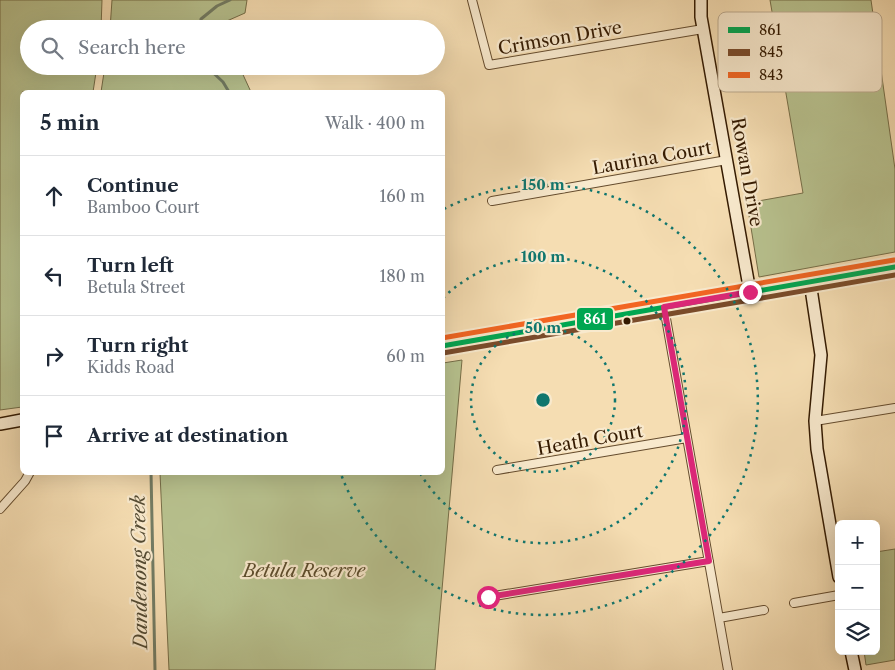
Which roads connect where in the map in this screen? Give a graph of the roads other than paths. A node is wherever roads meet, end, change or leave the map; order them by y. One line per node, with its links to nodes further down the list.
1 (472, 0): 3 (street, Crimson Drive)
2 (701, 0): 3 (street, Rowan Drive)
3 (703, 29): 4 (street, Rowan Drive)
4 (727, 160): 5 (street, Laurina Court); 8 (street, Rowan Drive)
5 (492, 200)
6 (895, 267): 7 (street)
7 (810, 282): 8 (street); 13 (street)
8 (750, 292): 9 (street)
9 (664, 307): 10 (street); 15 (street)
10 (445, 345)
11 (895, 408): 13 (street)
12 (20, 420): 14 (street)
13 (815, 421): 20 (street)
14 (0, 424)
15 (687, 438): 16 (street, Heath Court); 19 (street)
16 (497, 470)
17 (28, 475): 18 (street)
18 (0, 510)
19 (709, 561): 22 (street); 25 (street)
20 (837, 565)
21 (835, 596): 23 (street)
22 (488, 597)
23 (794, 603)
24 (764, 610): 25 (street)
25 (719, 618): 27 (street)
26 (852, 655): 28 (street)
27 (728, 670)
28 (855, 670)

